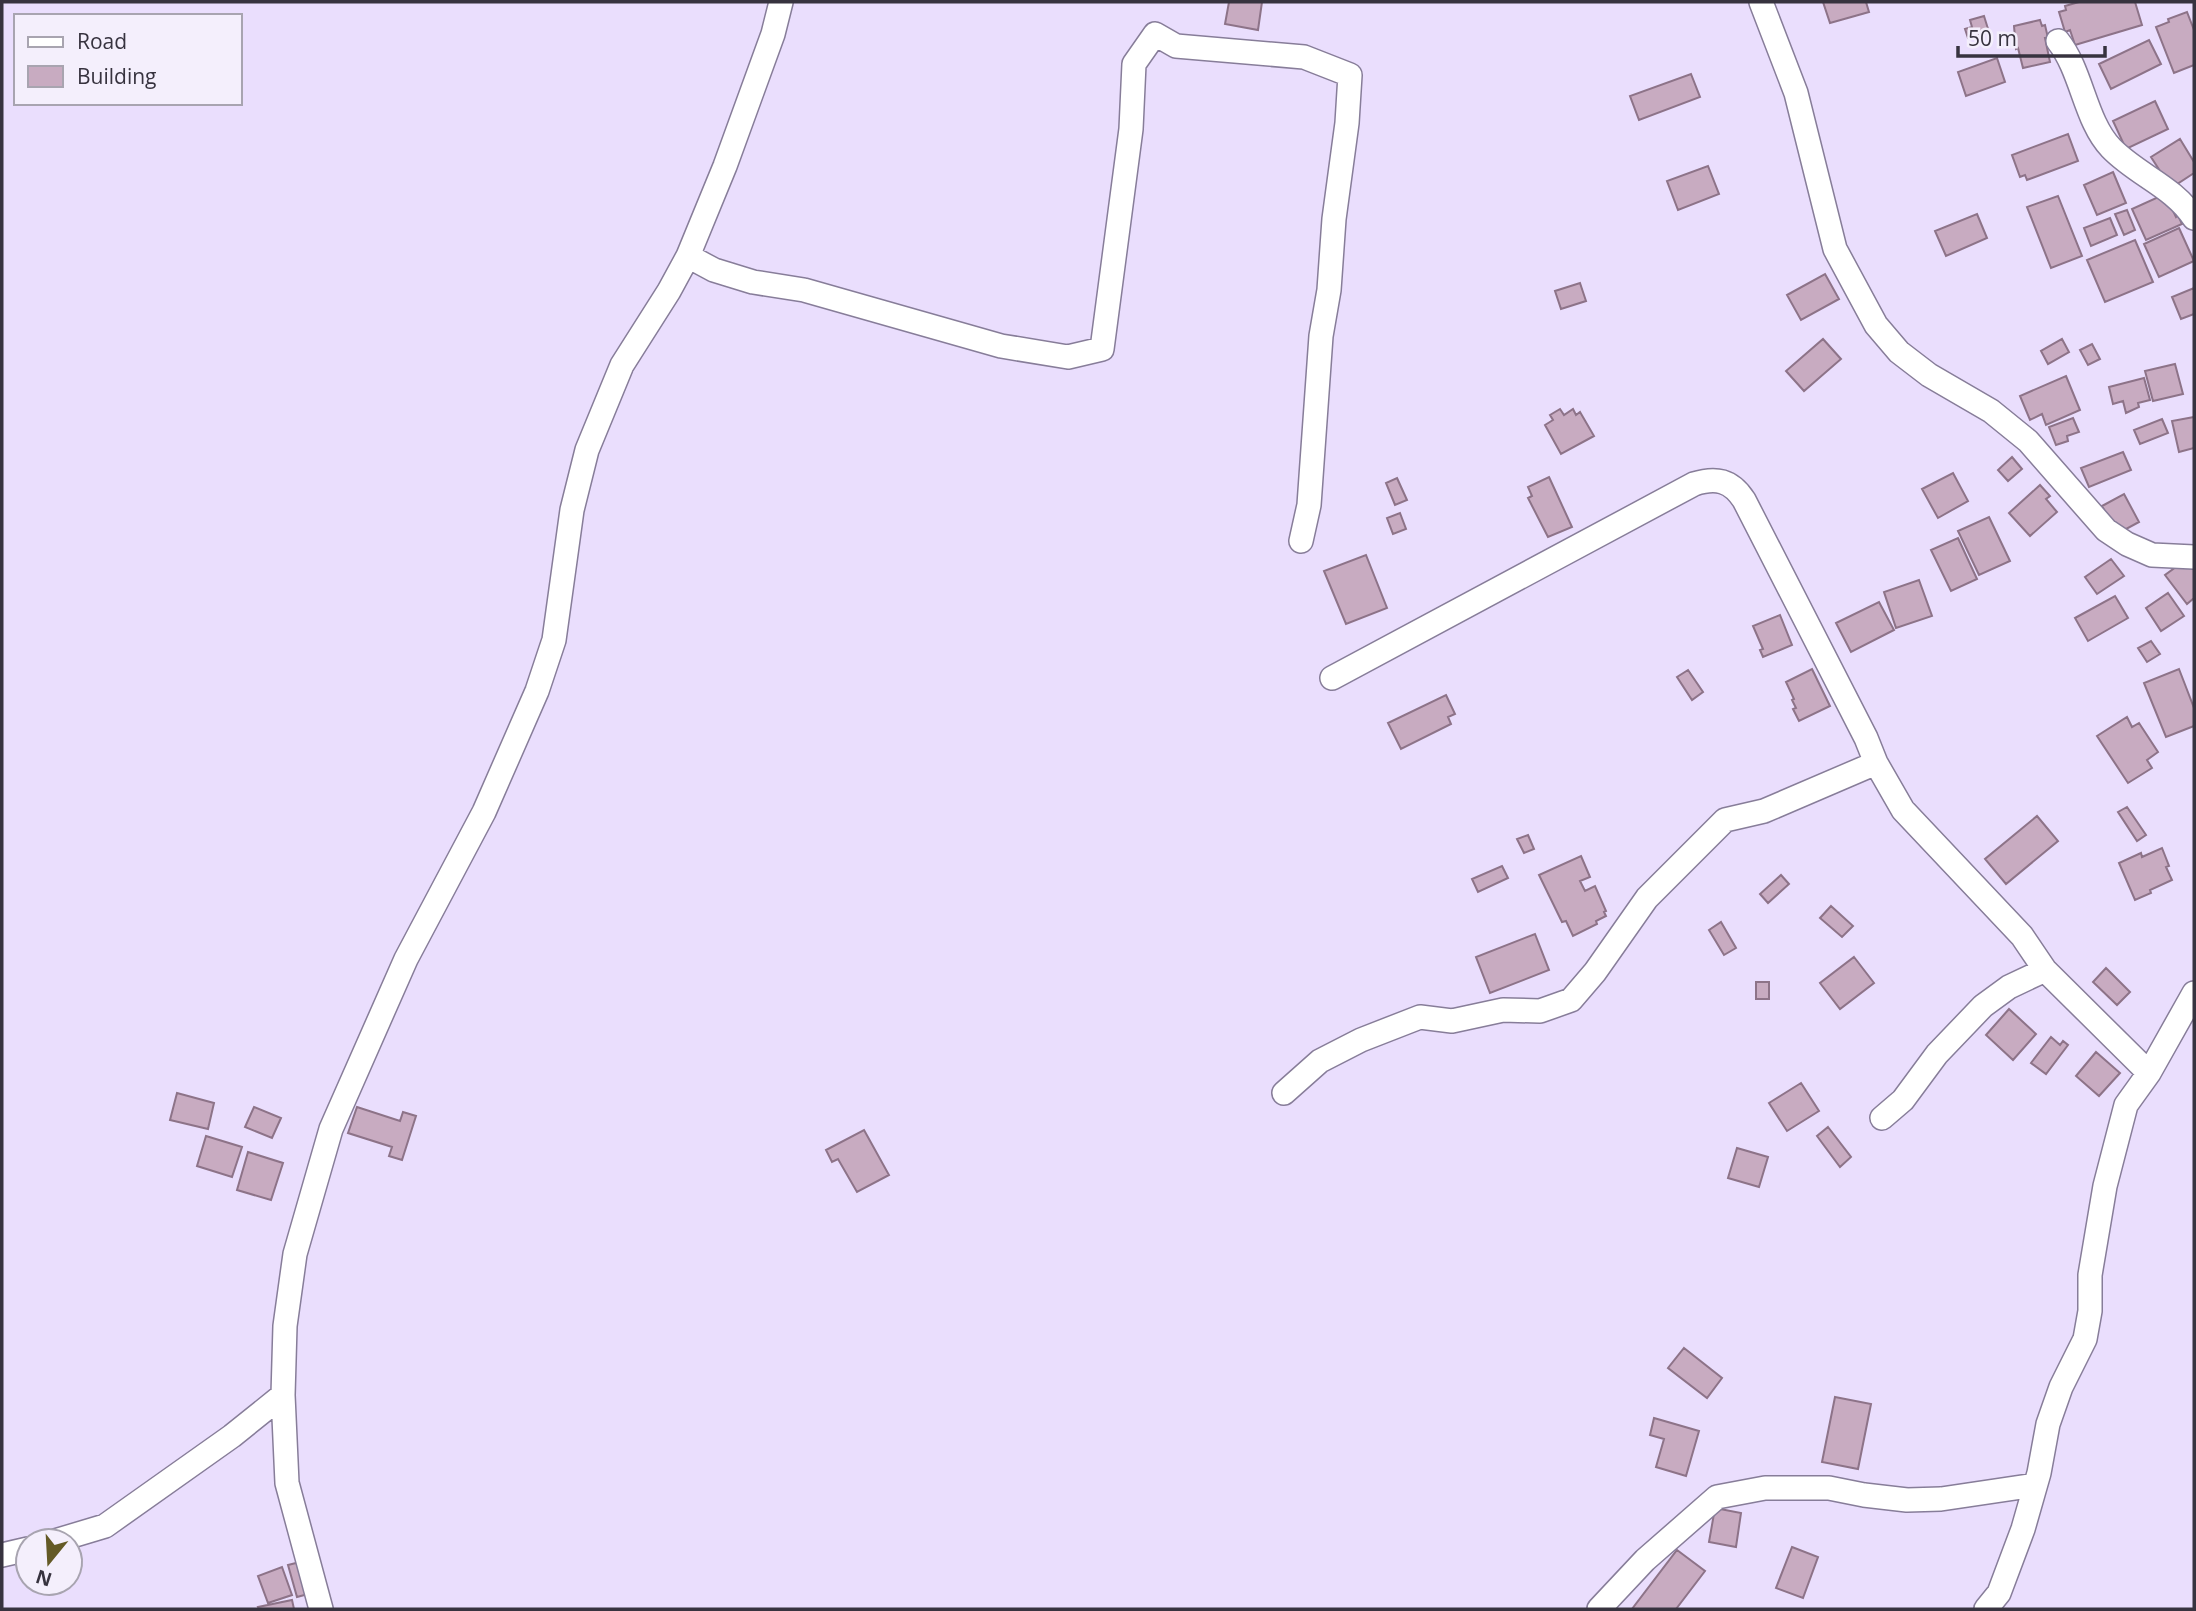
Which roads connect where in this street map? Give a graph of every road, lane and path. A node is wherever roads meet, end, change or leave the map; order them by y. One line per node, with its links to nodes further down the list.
1 (781, 2): 5 (street)
2 (1761, 2): 7 (street)
3 (2058, 41): 4 (street)
4 (2194, 218)
5 (688, 256): 6 (street); 15 (street)
6 (1301, 541)
7 (2194, 557)
8 (1332, 677): 9 (street)
9 (1875, 763): 10 (street); 13 (street)
10 (2045, 970): 12 (street); 14 (street)
11 (2194, 993): 12 (street)
12 (2149, 1073): 16 (street)
13 (1284, 1093)
14 (1882, 1118)
15 (283, 1395): 17 (street); 18 (street)
16 (2035, 1485): 19 (street); 20 (street)
17 (84, 1532)
18 (321, 1609)
19 (1599, 1609)
20 (1986, 1609)

